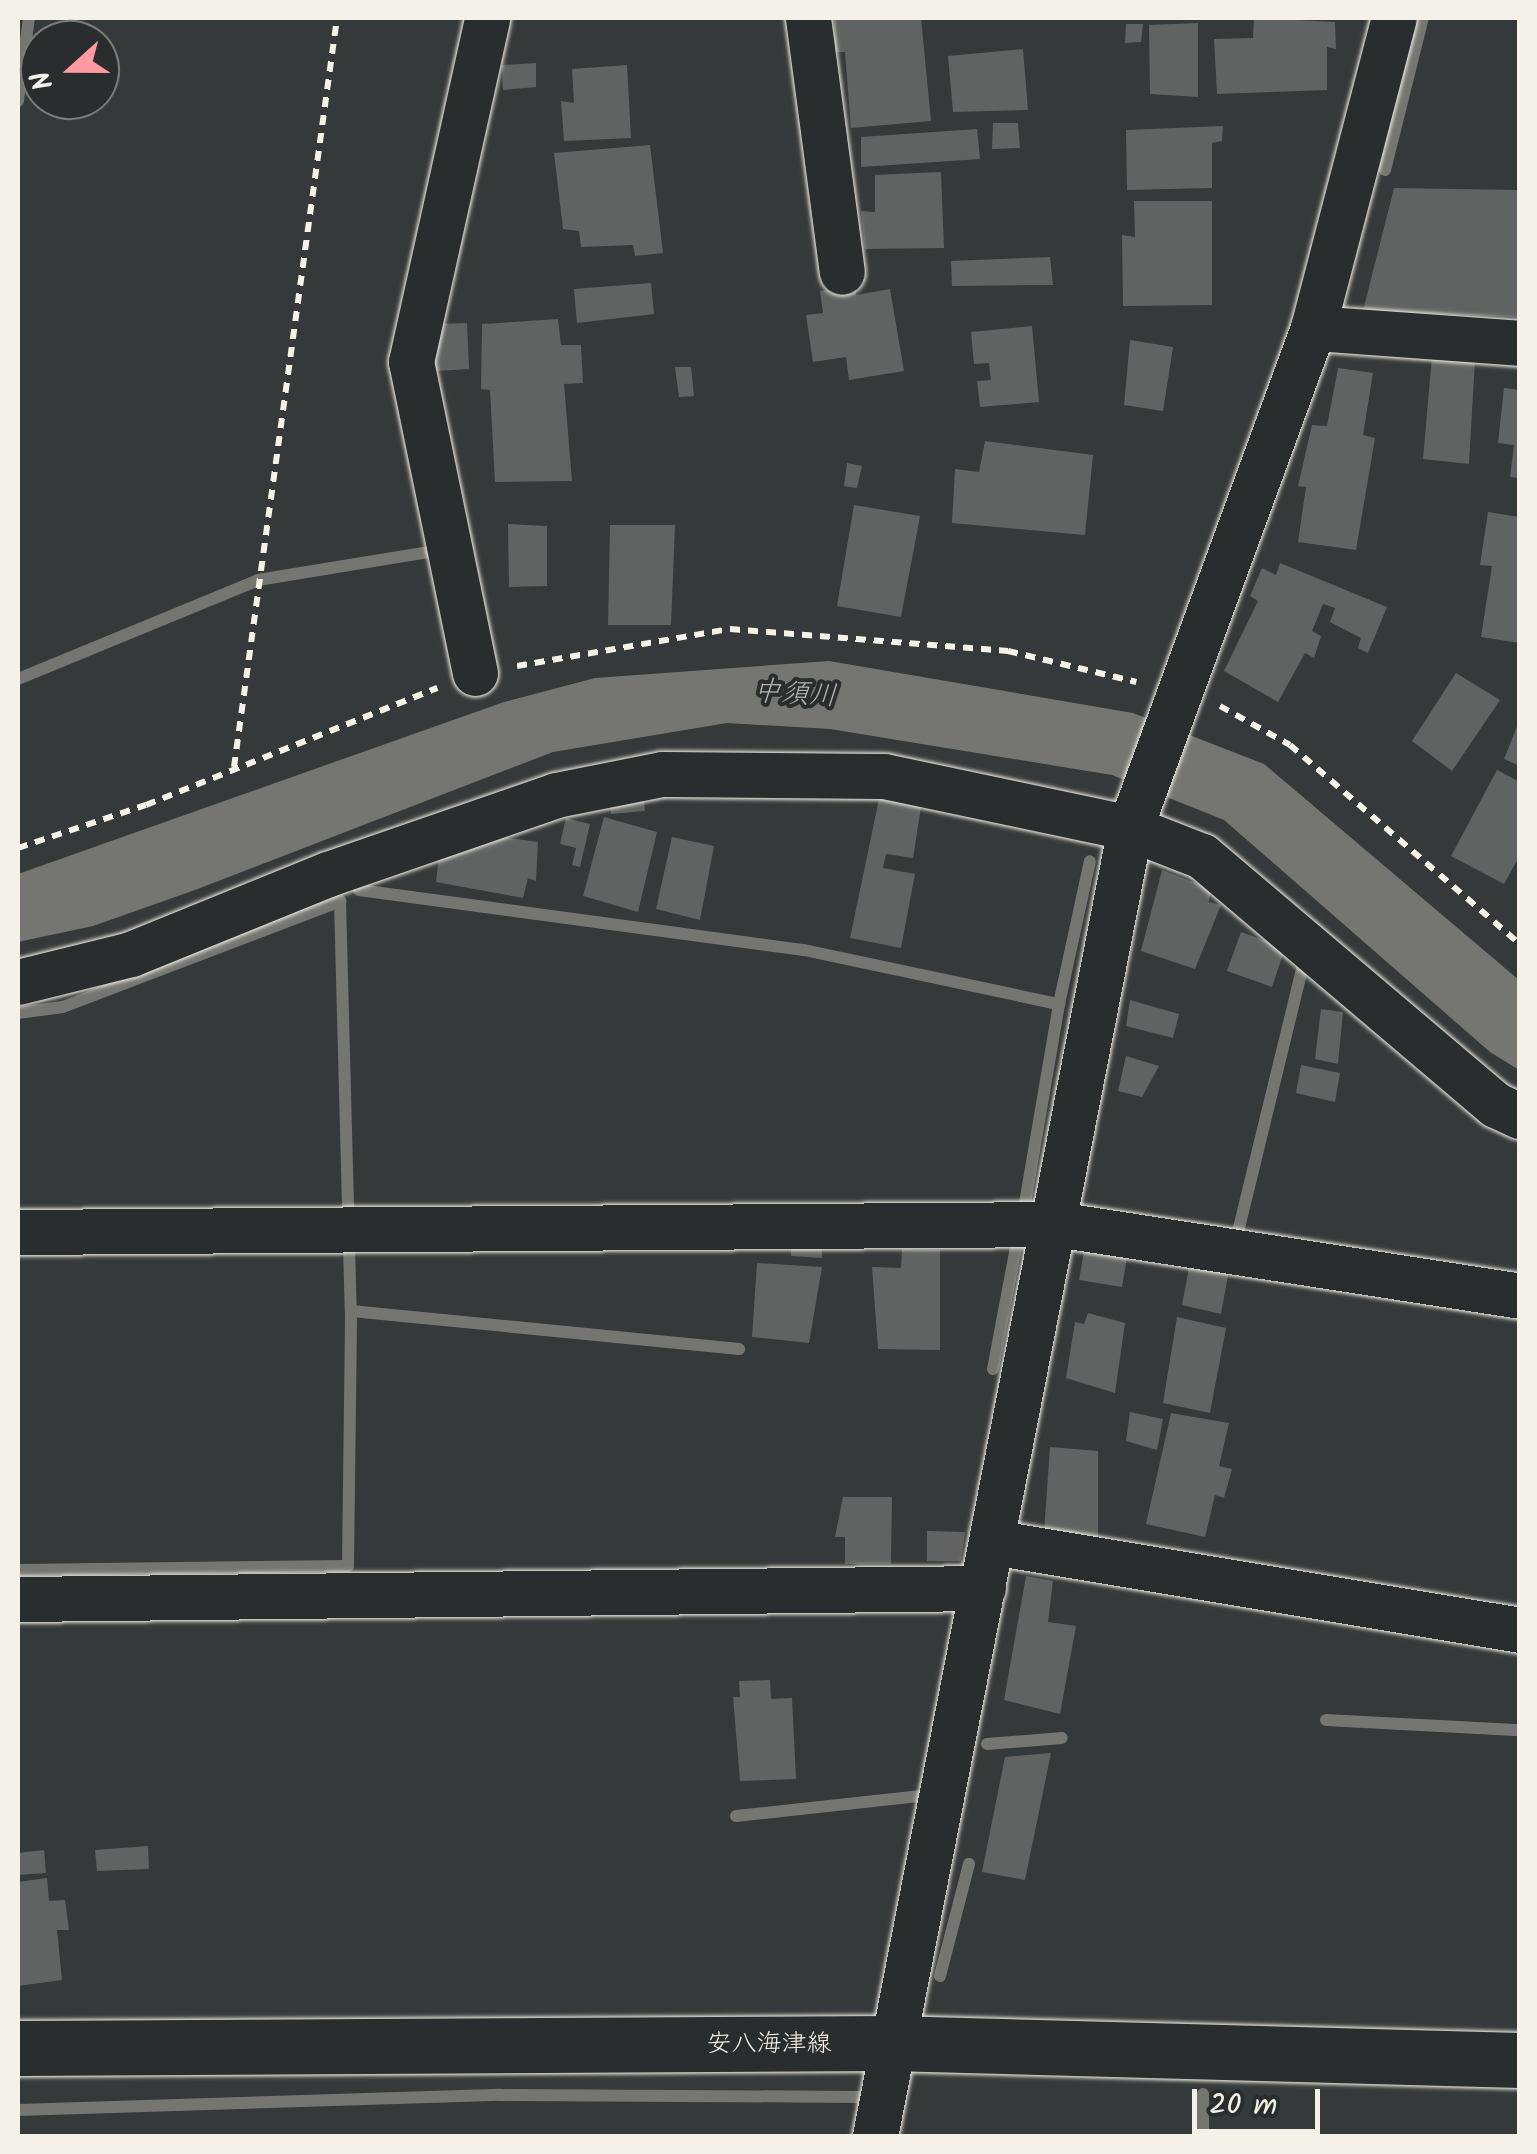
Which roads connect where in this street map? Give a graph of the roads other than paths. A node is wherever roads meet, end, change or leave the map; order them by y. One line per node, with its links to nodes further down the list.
1 (487, 18): 7 (street)
2 (808, 18): 4 (street)
3 (1394, 18): 5 (street)
4 (842, 272)
5 (1312, 328): 6 (street); 8 (street)
6 (1520, 343)
7 (476, 674)
8 (1134, 814): 9 (street); 10 (street); 11 (street)
9 (18, 982)
10 (1520, 1116)
11 (1056, 1224): 12 (street); 13 (street); 14 (street)
12 (18, 1232)
13 (1520, 1296)
14 (992, 1542): 15 (street); 17 (street)
15 (983, 1588): 16 (street); 18 (street)
16 (18, 1599)
17 (1520, 1630)
18 (890, 2043): 19 (main road, 安八海津線); 20 (main road, 安八海津線); 21 (street)
19 (18, 2048)
20 (1520, 2060)
21 (875, 2136)

